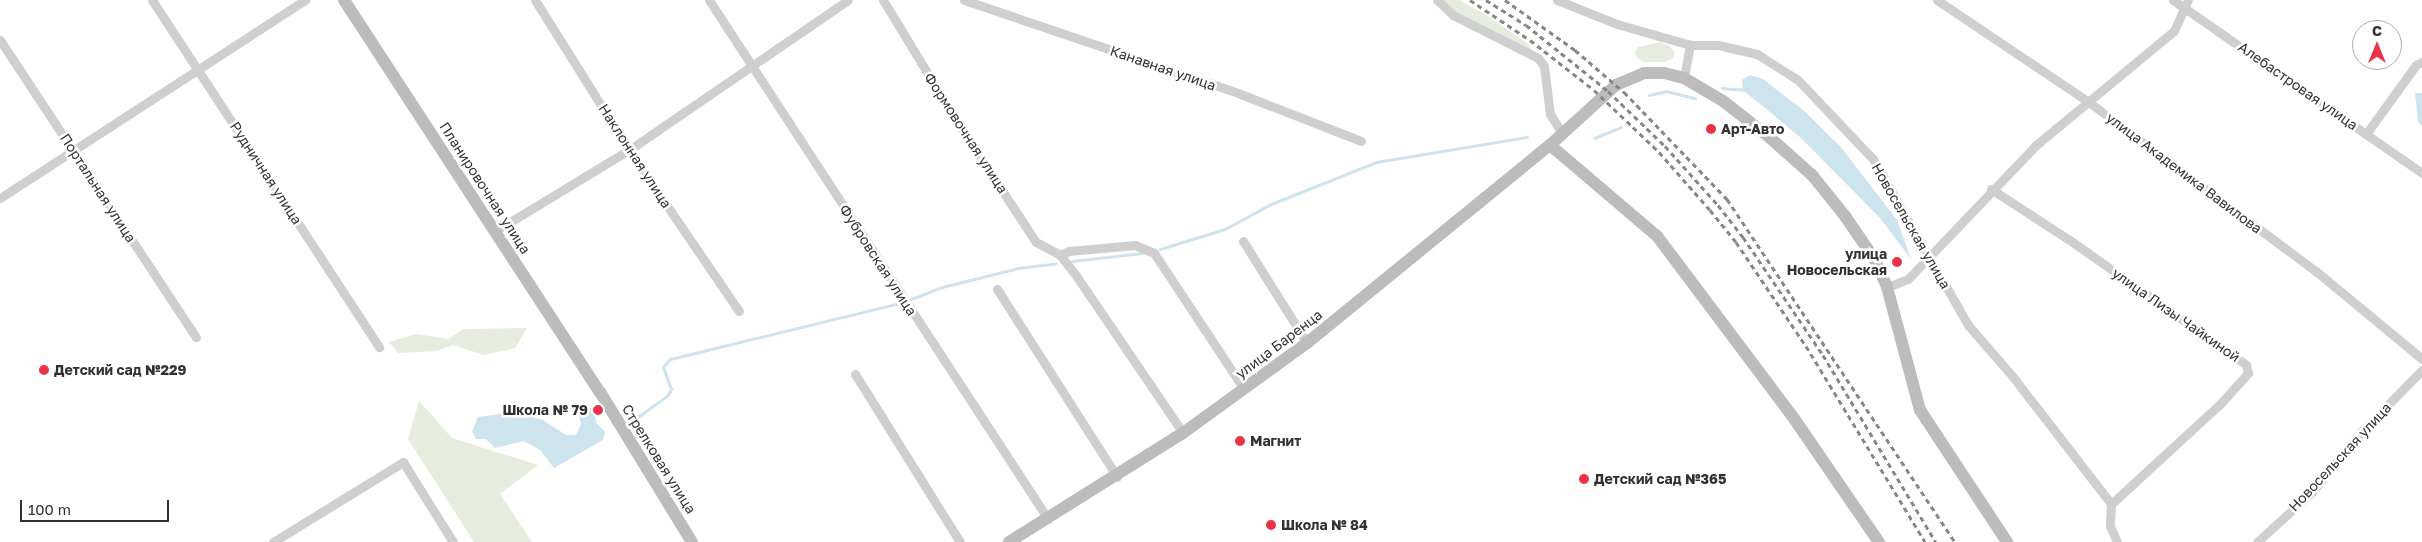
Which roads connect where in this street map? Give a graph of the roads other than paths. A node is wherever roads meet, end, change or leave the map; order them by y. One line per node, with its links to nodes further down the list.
1 (152, 0): 18 (street, Рудничная улица)
2 (305, 0): 18 (street)
3 (344, 0): 30 (street, Планировочная улица)
4 (535, 0): 25 (street, Наклонная улица)
5 (709, 0): 17 (street, Фубровская улица)
6 (848, 0): 17 (street)
7 (883, 0): 32 (street, Формовочная улица)
8 (964, 0): 23 (street, Канавная улица)
9 (1436, 0): 21 (street)
10 (1557, 0): 15 (street, Новосельская улица)
11 (1937, 0): 20 (street, улица Академика Вавилова)
12 (2173, 0): 13 (street, Алебастровая улица)
13 (2187, 5): 20 (street); 22 (street, Алебастровая улица)
14 (0, 40): 26 (street, Портальная улица)
15 (1690, 44): 19 (street); 33 (street, Новосельская улица)
16 (2422, 62): 22 (street)
17 (753, 66): 25 (street); 48 (street, Фубровская улица)
18 (198, 68): 26 (street); 39 (street, Рудничная улица)
19 (1684, 78): 21 (street, улица Баренца); 34 (street)
20 (2090, 103): 28 (street); 40 (street, улица Академика Вавилова)
21 (1562, 134): 24 (street, улица Баренца)
22 (2366, 134): 27 (street, Алебастровая улица)
23 (1361, 141)
24 (1550, 145): 38 (street, улица Баренца); 54 (street)
25 (630, 150): 30 (street); 36 (street, Наклонная улица)
26 (74, 151): 29 (street); 37 (street, Портальная улица)
27 (2422, 173)
28 (1991, 189): 33 (street); 47 (street, улица Лизы Чайкиной)
29 (0, 198)
30 (495, 231): 44 (street, Планировочная улица)
31 (1243, 241): 38 (street)
32 (1060, 255): 43 (street); 45 (street, Формовочная улица)
33 (1930, 256): 34 (street); 47 (street, Новосельская улица)
34 (1887, 287): 55 (street)
35 (997, 289): 46 (street)
36 (739, 311)
37 (196, 337)
38 (1307, 343): 43 (street, улица Баренца)
39 (379, 347)
40 (2422, 359)
41 (2422, 370): 57 (street, Новосельская улица)
42 (855, 374): 52 (street)
43 (1244, 389): 45 (street, улица Баренца)
44 (600, 392): 51 (street, Стрелковая улица)
45 (1183, 433): 46 (street, улица Баренца)
46 (1117, 477): 48 (street, улица Баренца)
47 (2111, 504): 56 (street)
48 (1048, 519): 53 (street, улица Баренца)
49 (272, 542): 50 (street)
50 (452, 542)
51 (692, 542)
52 (960, 542)
53 (1009, 542)
54 (1879, 542)
55 (2007, 542)
56 (2117, 542)
57 (2257, 542)

